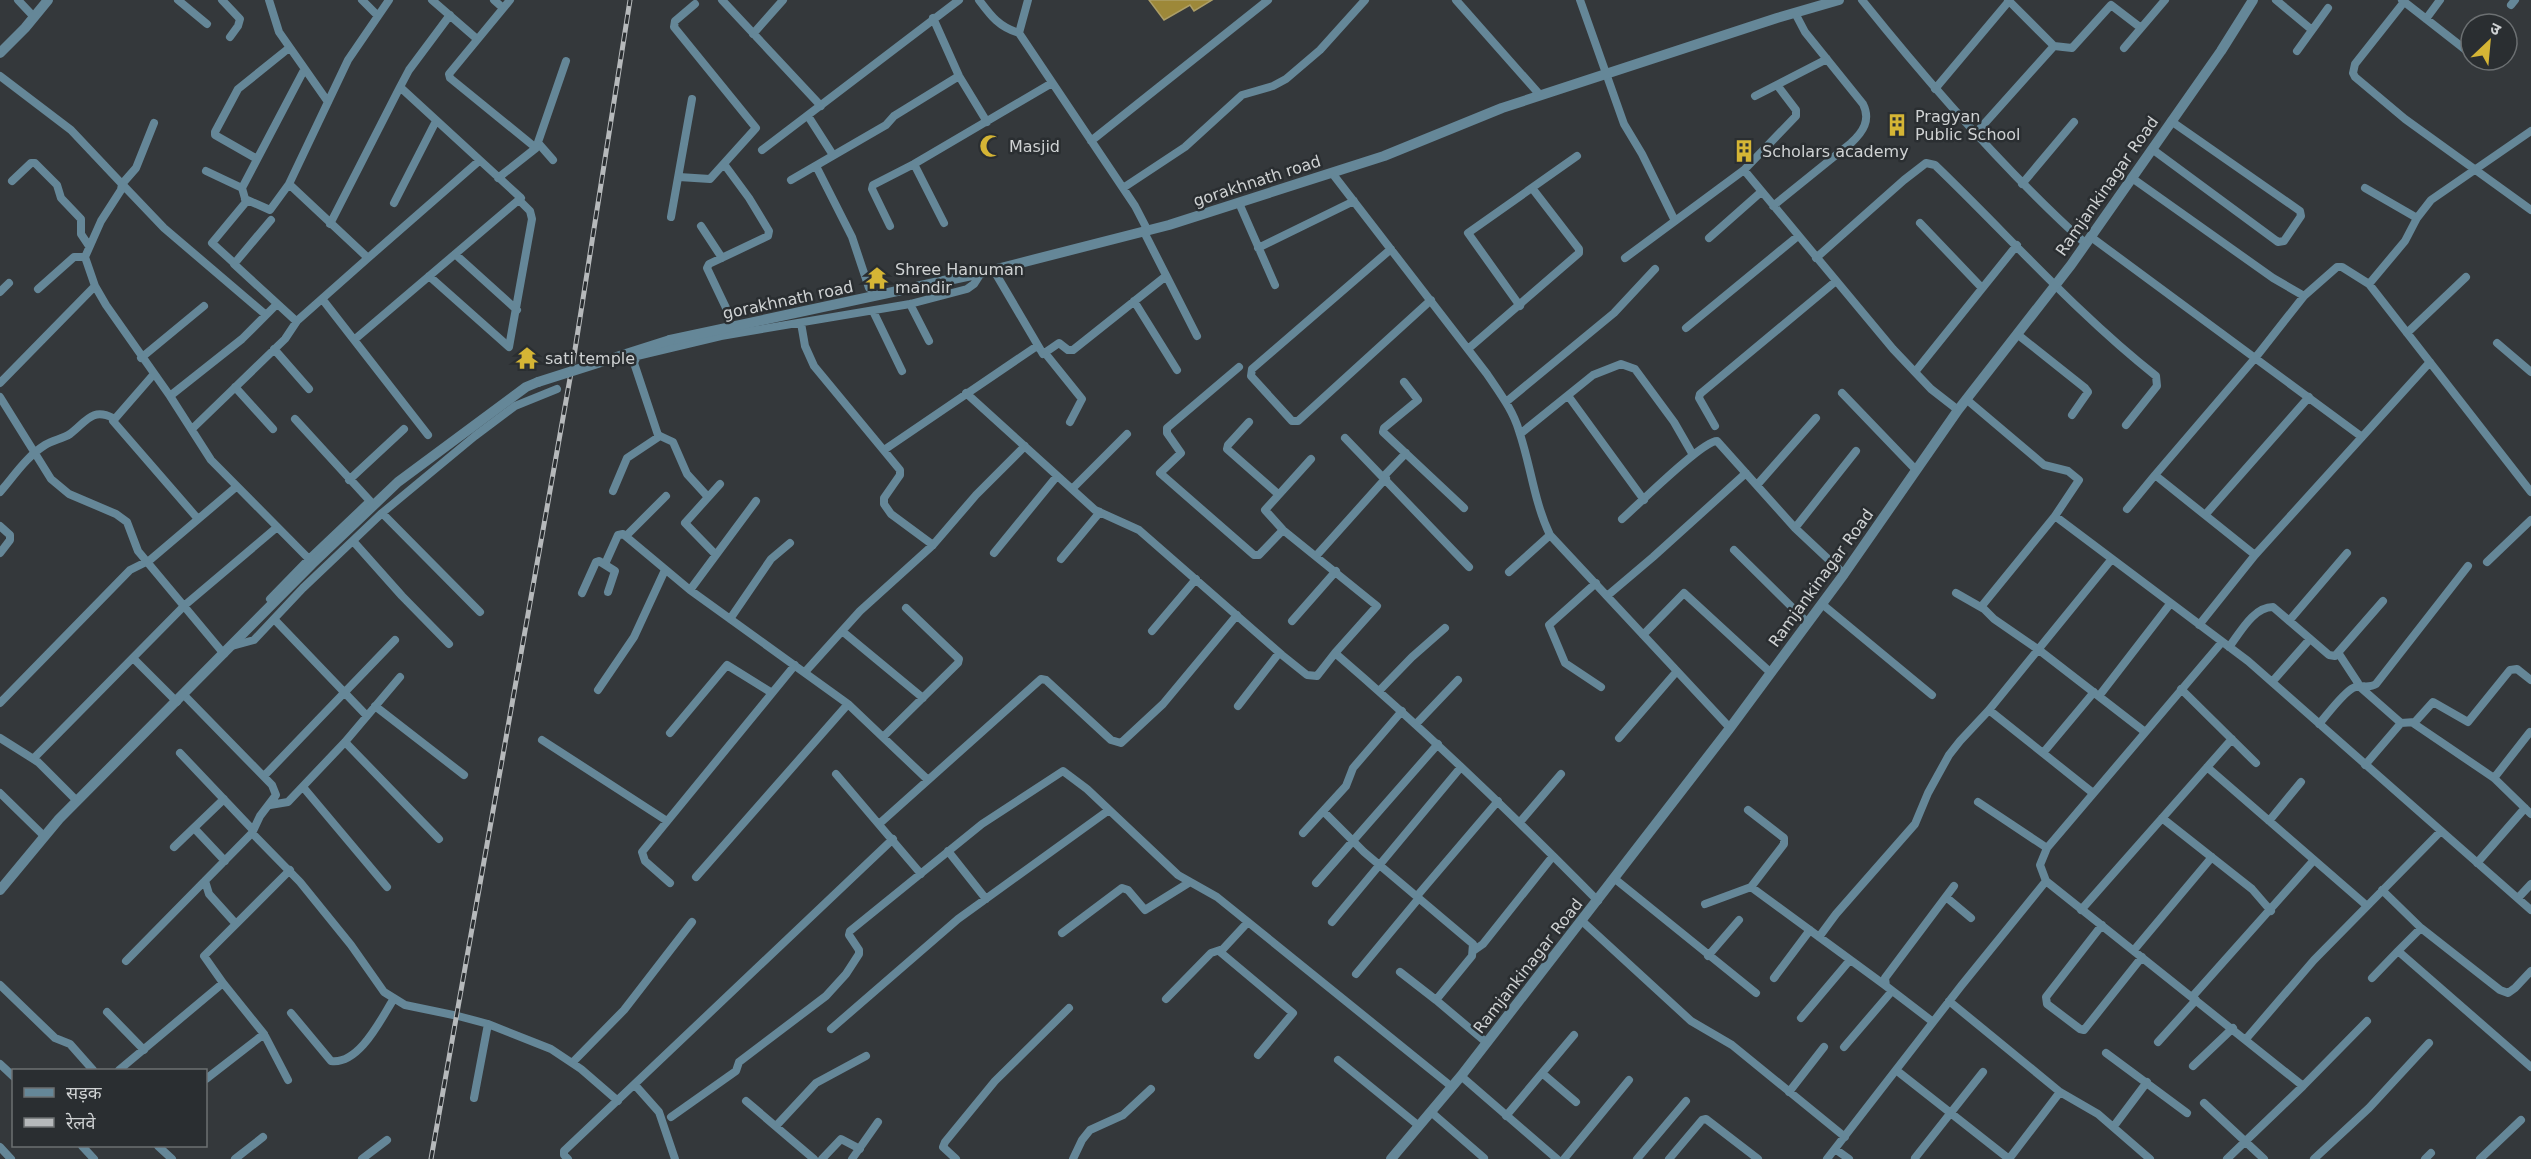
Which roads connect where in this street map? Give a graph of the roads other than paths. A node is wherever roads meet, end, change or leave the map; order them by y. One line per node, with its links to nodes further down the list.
1 (18, 0): 34 (street)
2 (48, 0): 34 (street)
3 (178, 0): 37 (street)
4 (222, 0): 42 (street)
5 (269, 0): 46 (street)
6 (362, 0): 33 (street)
7 (389, 0): 33 (street)
8 (432, 0): 32 (street)
9 (494, 0): 29 (street)
10 (510, 0): 29 (street)
11 (723, 0): 41 (street)
12 (783, 0): 41 (street)
13 (959, 0): 35 (street)
14 (979, 0): 40 (street)
15 (1028, 0): 40 (street)
16 (1268, 0): 73 (street)
17 (1365, 0): 98 (street)
18 (1456, 0): 60 (street)
19 (1580, 0): 53 (street)
20 (1839, 0): 31 (street, gorakhnath road)
21 (1862, 0): 59 (street)
22 (2008, 0): 45 (street); 59 (street)
23 (2165, 0): 38 (street)
24 (2253, 0): 67 (street, Ramjankinagar Road)
25 (2276, 0): 39 (street)
26 (2440, 0): 36 (street)
27 (2403, 1): 36 (street); 85 (street)
28 (695, 4): 82 (street)
29 (503, 8): 43 (street)
30 (2328, 8): 39 (street)
31 (1795, 13): 50 (street); 53 (street, gorakhnath road)
32 (450, 15): 43 (street); 58 (street)
33 (378, 16): 63 (street)
34 (34, 17): 49 (street)
35 (933, 18): 55 (street); 64 (street)
36 (2426, 19): 44 (street)
37 (207, 24)
38 (2141, 28): 45 (street); 47 (street)
39 (2312, 30): 48 (street)
40 (1019, 33): 56 (street)
41 (753, 34): 64 (street)
42 (230, 37)
43 (477, 39): 74 (street)
44 (2459, 45)
45 (2054, 46): 72 (street)
46 (289, 48): 52 (street); 79 (street)
47 (2124, 48)
48 (2297, 51)
49 (0, 53)
50 (1827, 59): 57 (street); 107 (street)
51 (566, 61): 74 (street)
52 (304, 70): 63 (street); 79 (street)
53 (1605, 74): 60 (street, gorakhnath road); 112 (street)
54 (0, 76): 94 (street)
55 (958, 76): 68 (street); 77 (street)
56 (1052, 83): 68 (street); 73 (street)
57 (1777, 85): 61 (street); 86 (street)
58 (400, 87): 66 (street); 115 (street)
59 (1935, 89): 72 (street)
60 (1540, 95): 88 (street, gorakhnath road)
61 (1755, 96)
62 (692, 99): 89 (street)
63 (328, 102): 95 (street)
64 (821, 106): 65 (street)
65 (808, 116): 75 (street); 77 (street)
66 (436, 121): 81 (street); 105 (street)
67 (2171, 121): 76 (street, Ramjankinagar Road); 76 (street)
68 (987, 122): 83 (street)
69 (2074, 122): 96 (street)
70 (154, 123): 94 (street)
71 (2531, 131): 85 (street)
72 (1976, 133): 96 (street)
73 (1091, 141): 98 (street)
74 (537, 146): 80 (street); 90 (street)
75 (762, 150)
76 (2152, 150): 91 (street, Ramjankinagar Road)
77 (833, 155): 84 (street)
78 (1577, 156): 99 (street)
79 (257, 159): 97 (street)
80 (554, 160)
81 (479, 161): 90 (street); 128 (street)
82 (724, 164): 89 (street); 129 (street)
83 (914, 164): 113 (street); 117 (street)
84 (816, 166): 92 (street); 145 (street)
85 (2475, 169): 108 (street); 110 (street)
86 (1744, 170): 101 (street); 112 (street)
87 (206, 171): 97 (street)
88 (1332, 173): 104 (street); 106 (street, gorakhnath road)
89 (679, 177): 109 (street)
90 (498, 178): 103 (street)
91 (2132, 178): 121 (street, Ramjankinagar Road); 149 (street)
92 (791, 180)
93 (12, 181): 123 (street)
94 (122, 184): 123 (street); 160 (street)
95 (289, 184): 102 (street); 115 (street)
96 (2022, 184): 121 (street)
97 (242, 188): 102 (street)
98 (1123, 188): 118 (street)
99 (1532, 188): 156 (street); 156 (street)
100 (2365, 188): 110 (street)
101 (1761, 192): 107 (street); 120 (street)
102 (245, 199): 132 (street)
103 (519, 200): 126 (street); 157 (street)
104 (1354, 201): 124 (street); 125 (street)
105 (394, 203)
106 (1239, 203): 118 (street, gorakhnath road); 124 (street)
107 (1773, 206): 119 (street)
108 (2531, 210)
109 (671, 217)
110 (2417, 218): 141 (street)
111 (271, 220): 132 (street)
112 (1675, 221): 130 (street)
113 (944, 223)
114 (1920, 223): 146 (street)
115 (330, 224): 128 (street)
116 (701, 226): 129 (street)
117 (890, 226)
118 (1146, 231): 134 (street, gorakhnath road); 137 (street)
119 (1798, 236): 131 (street); 163 (street)
120 (1709, 238)
121 (2088, 241): 143 (street, Ramjankinagar Road); 174 (street)
122 (2017, 245): 131 (street); 143 (street); 146 (street)
123 (89, 246): 127 (street)
124 (1258, 248): 142 (street)
125 (1391, 249): 151 (street); 151 (street)
126 (455, 254): 136 (street); 157 (street)
127 (86, 257): 144 (street); 147 (street)
128 (368, 258): 150 (street)
129 (722, 258): 159 (street)
130 (1625, 258)
131 (1816, 258): 139 (street)
132 (234, 263): 153 (street)
133 (1655, 268): 195 (street)
134 (993, 269): 135 (street, gorakhnath road); 170 (street)
135 (981, 273): 154 (street); 305 (street, gorakhnath road, bridge)
136 (429, 276): 157 (street); 167 (street)
137 (1166, 276): 152 (street); 166 (street)
138 (2466, 277): 164 (street)
139 (1836, 281): 180 (street); 204 (street)
140 (9, 283): 148 (street)
141 (2369, 284): 149 (street); 164 (street)
142 (1275, 285)
143 (2056, 285): 165 (street, Ramjankinagar Road); 203 (street)
144 (95, 286): 175 (street); 184 (street)
145 (869, 288)
146 (1982, 288): 180 (street)
147 (38, 289)
148 (0, 292)
149 (2304, 296): 174 (street)
150 (323, 300): 161 (street); 167 (street)
151 (1431, 300): 172 (street)
152 (1134, 301): 173 (street); 178 (street)
153 (277, 304): 160 (street); 161 (street)
154 (910, 304): 158 (street); 168 (street)
155 (204, 306): 175 (street)
156 (1520, 306): 172 (street)
157 (517, 309)
158 (873, 311): 162 (street); 179 (street)
159 (728, 312)
160 (267, 315): 190 (street)
161 (297, 321): 171 (street)
162 (801, 323): 211 (street); 215 (street)
163 (1686, 328)
164 (2407, 333): 176 (street)
165 (2017, 334): 194 (street, Ramjankinagar Road); 197 (street)
166 (1197, 336)
167 (354, 340): 210 (street)
168 (929, 341)
169 (2497, 343): 181 (street)
170 (1037, 346): 173 (street); 188 (street)
171 (274, 349): 185 (street); 186 (street)
172 (1468, 349): 195 (street)
173 (1045, 353): 201 (street)
174 (2256, 357): 193 (street); 223 (street)
175 (141, 358): 182 (street)
176 (2430, 362): 212 (street); 230 (street)
177 (1239, 367): 251 (street)
178 (1177, 370)
179 (902, 371)
180 (1915, 372): 196 (street)
181 (2531, 372)
182 (153, 375): 190 (street); 198 (street)
183 (1404, 382): 218 (street)
184 (0, 383)
185 (235, 387): 205 (street); 206 (street)
186 (309, 389)
187 (557, 389): 242 (street)
188 (966, 393): 214 (street); 215 (street)
189 (1842, 393): 221 (street)
190 (170, 396): 205 (street)
191 (0, 397): 217 (street)
192 (1569, 397): 209 (street); 219 (street); 237 (street)
193 (2310, 397): 212 (street); 243 (street)
194 (1966, 399): 196 (street, Ramjankinagar Road); 244 (street)
195 (1506, 402): 209 (street)
196 (1958, 411): 221 (street, Ramjankinagar Road)
197 (2072, 415)
198 (113, 418): 217 (street); 245 (street)
199 (1816, 418): 228 (street)
200 (296, 419): 226 (street)
201 (1070, 422)
202 (1250, 422): 234 (street)
203 (2126, 425)
204 (1715, 426)
205 (192, 429): 229 (street)
206 (273, 429)
207 (404, 429): 226 (street)
208 (1127, 434): 232 (street)
209 (1520, 434): 252 (street)
210 (428, 435)
211 (660, 436): 233 (street); 236 (street)
212 (2362, 437): 262 (street)
213 (1345, 438): 225 (street)
214 (1024, 446): 224 (street); 256 (street)
215 (884, 450): 256 (street)
216 (1856, 451): 250 (street)
217 (34, 453): 231 (street); 267 (street)
218 (1406, 453): 225 (street); 239 (street)
219 (1693, 455): 222 (street); 237 (street)
220 (1311, 459): 234 (street)
221 (1916, 470): 275 (street, Ramjankinagar Road)
222 (1746, 473): 228 (street); 282 (street)
223 (2155, 475): 240 (street); 243 (street)
224 (1057, 476): 232 (street); 259 (street)
225 (1385, 477): 263 (street); 271 (street)
226 (349, 480): 264 (street)
227 (720, 484): 236 (street)
228 (1757, 485): 250 (street)
229 (236, 487): 245 (street); 249 (street)
230 (2530, 488)
231 (1, 489)
232 (1072, 489): 241 (street)
233 (612, 491)
234 (1278, 494): 251 (street)
235 (666, 496): 253 (street)
236 (708, 497): 261 (street)
237 (1644, 500): 246 (street)
238 (756, 501): 261 (street)
239 (1464, 508)
240 (2127, 509)
241 (1100, 512): 265 (street); 276 (street)
242 (382, 513): 254 (street); 289 (street)
243 (2205, 515): 262 (street)
244 (2055, 516): 266 (street); 287 (street)
245 (198, 519): 267 (street)
246 (1622, 519)
247 (2531, 520): 268 (street)
248 (0, 526): 258 (street)
249 (276, 528): 264 (street); 286 (street)
250 (1795, 528): 275 (street)
251 (1283, 530): 263 (street)
252 (1550, 535): 274 (street); 277 (street)
253 (626, 536): 269 (street); 272 (street)
254 (353, 541): 291 (street); 303 (street)
255 (790, 543): 292 (street)
256 (933, 545): 298 (street)
257 (1734, 550): 295 (street)
258 (0, 553)
259 (994, 553)
260 (2347, 553): 294 (street)
261 (716, 555): 278 (street)
262 (2255, 555): 296 (street)
263 (1316, 556): 273 (street)
264 (309, 559): 305 (street)
265 (1062, 559)
266 (2111, 560): 285 (street); 306 (street)
267 (147, 562): 286 (street); 330 (street)
268 (2487, 562)
269 (605, 564): 279 (street); 280 (street)
270 (2468, 566): 319 (street)
271 (1469, 567)
272 (665, 570): 278 (street); 322 (street)
273 (1336, 571): 293 (street); 308 (street)
274 (1509, 572)
275 (1844, 574): 284 (street, Ramjankinagar Road)
276 (1196, 579): 290 (street); 299 (street)
277 (1596, 584): 282 (street); 320 (street)
278 (690, 591): 292 (street)
279 (608, 592)
280 (582, 593)
281 (1956, 593): 287 (street)
282 (1607, 596): 300 (street)
283 (2383, 601): 309 (street)
284 (1822, 604): 295 (street, Ramjankinagar Road); 326 (street)
285 (2170, 604): 296 (street); 327 (street)
286 (184, 605): 305 (street); 310 (street)
287 (1981, 607): 306 (street)
288 (906, 608): 329 (street)
289 (480, 612)
290 (1237, 615): 307 (street); 364 (street)
291 (274, 619): 305 (street); 324 (street)
292 (730, 619): 311 (street)
293 (1292, 621)
294 (2289, 621): 301 (street); 304 (street)
295 (1808, 623): 314 (street, Ramjankinagar Road)
296 (2199, 625): 304 (street)
297 (1445, 628): 323 (street)
298 (842, 631): 312 (street); 329 (street)
299 (1152, 631)
300 (1643, 635): 313 (street); 314 (street)
301 (2310, 639): 309 (street); 318 (street)
302 (395, 640): 324 (street)
303 (449, 644)
304 (2225, 644): 318 (street); 321 (street)
305 (228, 650): 328 (street, gorakhnath road)
306 (2039, 650): 327 (street); 334 (street)
307 (1279, 653): 308 (street); 333 (street)
308 (1335, 653): 323 (street)
309 (2339, 654): 319 (street)
310 (133, 658): 328 (street); 354 (street)
311 (795, 664): 312 (street); 325 (street)
312 (805, 672): 331 (street)
313 (1677, 672): 341 (street); 347 (street)
314 (1771, 673): 341 (street, Ramjankinagar Road)
315 (399, 676): 332 (street)
316 (1458, 680): 339 (street)
317 (2531, 680): 338 (street)
318 (2272, 682): 340 (street)
319 (2359, 685): 337 (street); 340 (street)
320 (1601, 687)
321 (2181, 689): 342 (street); 348 (street)
322 (598, 690)
323 (1379, 691): 335 (street)
324 (344, 693): 336 (street); 362 (street)
325 (772, 693): 344 (street); 379 (street)
326 (1932, 694)
327 (2096, 694): 342 (street); 353 (street)
328 (180, 698): 362 (street); 370 (street, gorakhnath road)
329 (923, 698): 345 (street)
330 (0, 703)
331 (848, 704): 345 (street); 402 (street)
332 (375, 706): 336 (street); 361 (street)
333 (1238, 706)
334 (1989, 710): 353 (street); 438 (street)
335 (1402, 711): 339 (street); 377 (street)
336 (367, 716): 350 (street)
337 (2401, 723): 338 (street); 356 (street)
338 (2413, 723): 363 (street)
339 (1416, 724): 351 (street)
340 (2319, 724): 356 (street)
341 (1730, 728): 404 (street, Ramjankinagar Road)
342 (2145, 732): 368 (street)
343 (2530, 732): 363 (street)
344 (670, 733)
345 (883, 737): 364 (street)
346 (0, 738): 354 (street)
347 (1619, 738)
348 (2232, 739): 355 (street); 358 (street)
349 (542, 740): 379 (street)
350 (345, 742): 366 (street); 388 (street)
351 (1438, 744): 357 (street); 390 (street)
352 (180, 753): 369 (street)
353 (2043, 753): 368 (street)
354 (33, 759): 370 (street)
355 (2256, 764)
356 (2365, 765): 384 (street)
357 (1461, 767): 371 (street); 399 (street)
358 (2207, 767): 378 (street); 380 (street)
359 (836, 774): 382 (street)
360 (1561, 774): 381 (street)
361 (464, 775)
362 (264, 776): 373 (street)
363 (2494, 778): 376 (street)
364 (928, 780): 382 (street)
365 (2301, 782): 380 (street)
366 (303, 787): 373 (street); 414 (street)
367 (0, 793): 387 (street)
368 (2093, 793): 392 (street)
369 (224, 800): 383 (street); 385 (street)
370 (77, 801): 387 (street, gorakhnath road)
371 (1498, 801): 381 (street); 417 (street)
372 (1978, 802): 392 (street)
373 (270, 805): 385 (street)
374 (1109, 810): 393 (street); 408 (street); 420 (street)
375 (1748, 810): 415 (street)
376 (2528, 811): 398 (street)
377 (1323, 812): 386 (street); 390 (street)
378 (2162, 818): 395 (street); 424 (street)
379 (667, 821): 409 (street)
380 (2269, 821): 396 (street)
381 (1520, 822): 394 (street)
382 (879, 824): 389 (street)
383 (194, 828): 391 (street); 397 (street)
384 (2441, 831): 398 (street); 416 (street)
385 (252, 832): 397 (street); 400 (street)
386 (1303, 833)
387 (44, 836): 413 (street, gorakhnath road)
388 (439, 839)
389 (893, 839): 401 (street); 498 (street)
390 (1352, 840): 399 (street); 410 (street)
391 (174, 847)
392 (2048, 848): 406 (street)
393 (948, 851): 401 (street); 420 (street)
394 (1553, 856): 421 (street); 441 (street)
395 (2212, 857): 426 (street); 439 (street)
396 (2314, 860): 423 (street); 426 (street)
397 (225, 861): 405 (street)
398 (2477, 863): 419 (street)
399 (1379, 864): 417 (street); 432 (street)
400 (290, 870): 403 (street); 407 (street)
401 (921, 874): 514 (street)
402 (696, 877)
403 (281, 878): 407 (street); 433 (street)
404 (1615, 879): 421 (street, Ramjankinagar Road); 443 (street)
405 (205, 881): 433 (street); 446 (street)
406 (2046, 881): 424 (street); 460 (street)
407 (300, 882): 458 (street)
408 (1190, 882): 431 (street); 437 (street)
409 (670, 883)
410 (1316, 883)
411 (2531, 884): 419 (street)
412 (1954, 886): 418 (street)
413 (1, 887)
414 (387, 887)
415 (1750, 887): 422 (street); 436 (street)
416 (2382, 890): 423 (street); 435 (street)
417 (1418, 897): 441 (street); 449 (street)
418 (1946, 897): 427 (street); 454 (street)
419 (2518, 898): 425 (street)
420 (986, 899): 469 (street)
421 (1598, 901): 429 (street, Ramjankinagar Road)
422 (1705, 904)
423 (2366, 905): 472 (street)
424 (2081, 910): 434 (street)
425 (2531, 910)
426 (2271, 911): 456 (street)
427 (1971, 918)
428 (1739, 920): 443 (street)
429 (1582, 921): 473 (street, Ramjankinagar Road); 502 (street)
430 (692, 922): 483 (street)
431 (1248, 922): 440 (street); 500 (street)
432 (1332, 922)
433 (236, 924): 452 (street)
434 (2102, 925): 439 (street); 444 (street)
435 (2421, 928): 442 (street); 447 (street)
436 (1810, 930): 438 (street); 450 (street)
437 (1062, 933)
438 (1819, 937): 445 (street)
439 (2134, 950): 444 (street)
440 (1219, 951): 457 (street); 480 (street)
441 (1473, 951): 459 (street)
442 (2398, 951): 451 (street); 486 (street)
443 (1708, 956): 455 (street)
444 (2142, 957): 456 (street)
445 (1851, 960): 454 (street); 464 (street)
446 (126, 961)
447 (2531, 971)
448 (1400, 972): 459 (street)
449 (1356, 974)
450 (1774, 978)
451 (2372, 978)
452 (223, 983): 470 (street); 478 (street)
453 (0, 985): 487 (street)
454 (1889, 988): 466 (street); 477 (street)
455 (1756, 993)
456 (2194, 998): 468 (street); 474 (street)
457 (1166, 999)
458 (393, 1000): 463 (street); 467 (street)
459 (1436, 1000): 473 (street)
460 (1948, 1002): 466 (street); 503 (street)
461 (1069, 1008): 541 (street)
462 (107, 1012): 478 (street)
463 (291, 1013)
464 (1801, 1018)
465 (2367, 1021): 499 (street)
466 (1933, 1022): 489 (street)
467 (488, 1024): 483 (street); 504 (street)
468 (2233, 1028): 472 (street); 485 (street)
469 (831, 1029)
470 (264, 1034): 494 (street); 495 (street)
471 (1574, 1035): 491 (street)
472 (2246, 1039): 499 (street)
473 (1487, 1042): 493 (street, Ramjankinagar Road)
474 (2158, 1042)
475 (2429, 1043): 555 (street)
476 (1824, 1047): 502 (street)
477 (1844, 1047)
478 (144, 1050): 488 (street)
479 (2106, 1053): 497 (street)
480 (1258, 1054)
481 (866, 1056): 517 (street)
482 (1338, 1060): 518 (street)
483 (573, 1063): 505 (street)
484 (0, 1064): 492 (street)
485 (2193, 1066)
486 (2531, 1067)
487 (91, 1069)
488 (121, 1069)
489 (1896, 1070): 511 (street); 521 (street)
490 (1983, 1072): 511 (street)
491 (1542, 1073): 508 (street); 513 (street)
492 (12, 1075)
493 (1461, 1076): 500 (street, Ramjankinagar Road); 513 (street)
494 (207, 1078)
495 (288, 1080)
496 (1629, 1080): 545 (street)
497 (2147, 1082): 512 (street); 519 (street)
498 (634, 1085): 505 (street); 537 (street)
499 (2304, 1086): 523 (street)
500 (1452, 1087): 510 (street, Ramjankinagar Road)
501 (1151, 1089): 542 (street)
502 (1790, 1092): 521 (street)
503 (2060, 1092): 519 (street); 551 (street)
504 (474, 1098)
505 (618, 1101): 536 (street)
506 (746, 1101): 517 (street)
507 (1686, 1101): 546 (street)
508 (1576, 1102)
509 (2204, 1103): 523 (street)
510 (1431, 1112): 518 (street, Ramjankinagar Road); 529 (street)
511 (1951, 1113): 530 (street); 551 (street)
512 (2187, 1113)
513 (1506, 1116): 544 (street)
514 (671, 1117)
515 (2521, 1120): 556 (street)
516 (878, 1122): 527 (street)
517 (776, 1126): 538 (street)
518 (1419, 1126): 543 (street, Ramjankinagar Road)
519 (2114, 1126): 552 (street)
520 (263, 1137): 534 (street)
521 (1845, 1137): 528 (street)
522 (387, 1140): 535 (street)
523 (2246, 1140): 553 (street); 554 (street)
524 (0, 1147): 531 (street)
525 (83, 1147): 532 (street)
526 (159, 1147): 533 (street)
527 (860, 1149): 539 (street); 540 (street)
528 (1835, 1149): 549 (street); 550 (street)
529 (1484, 1158)
530 (1915, 1158)
531 (11, 1159)
532 (94, 1159)
533 (172, 1159)
534 (235, 1159)
535 (362, 1159)
536 (568, 1159)
537 (675, 1159)
538 (814, 1159)
539 (822, 1159)
540 (852, 1159)
541 (956, 1159)
542 (1073, 1159)
543 (1391, 1159)
544 (1557, 1159)
545 (1564, 1159)
546 (1637, 1159)
547 (1669, 1159): 548 (street)
548 (1758, 1159)
549 (1827, 1159)
550 (1849, 1159)
551 (2009, 1159)
552 (2150, 1159)
553 (2227, 1159)
554 (2264, 1159)
555 (2314, 1159)
556 (2480, 1159)

